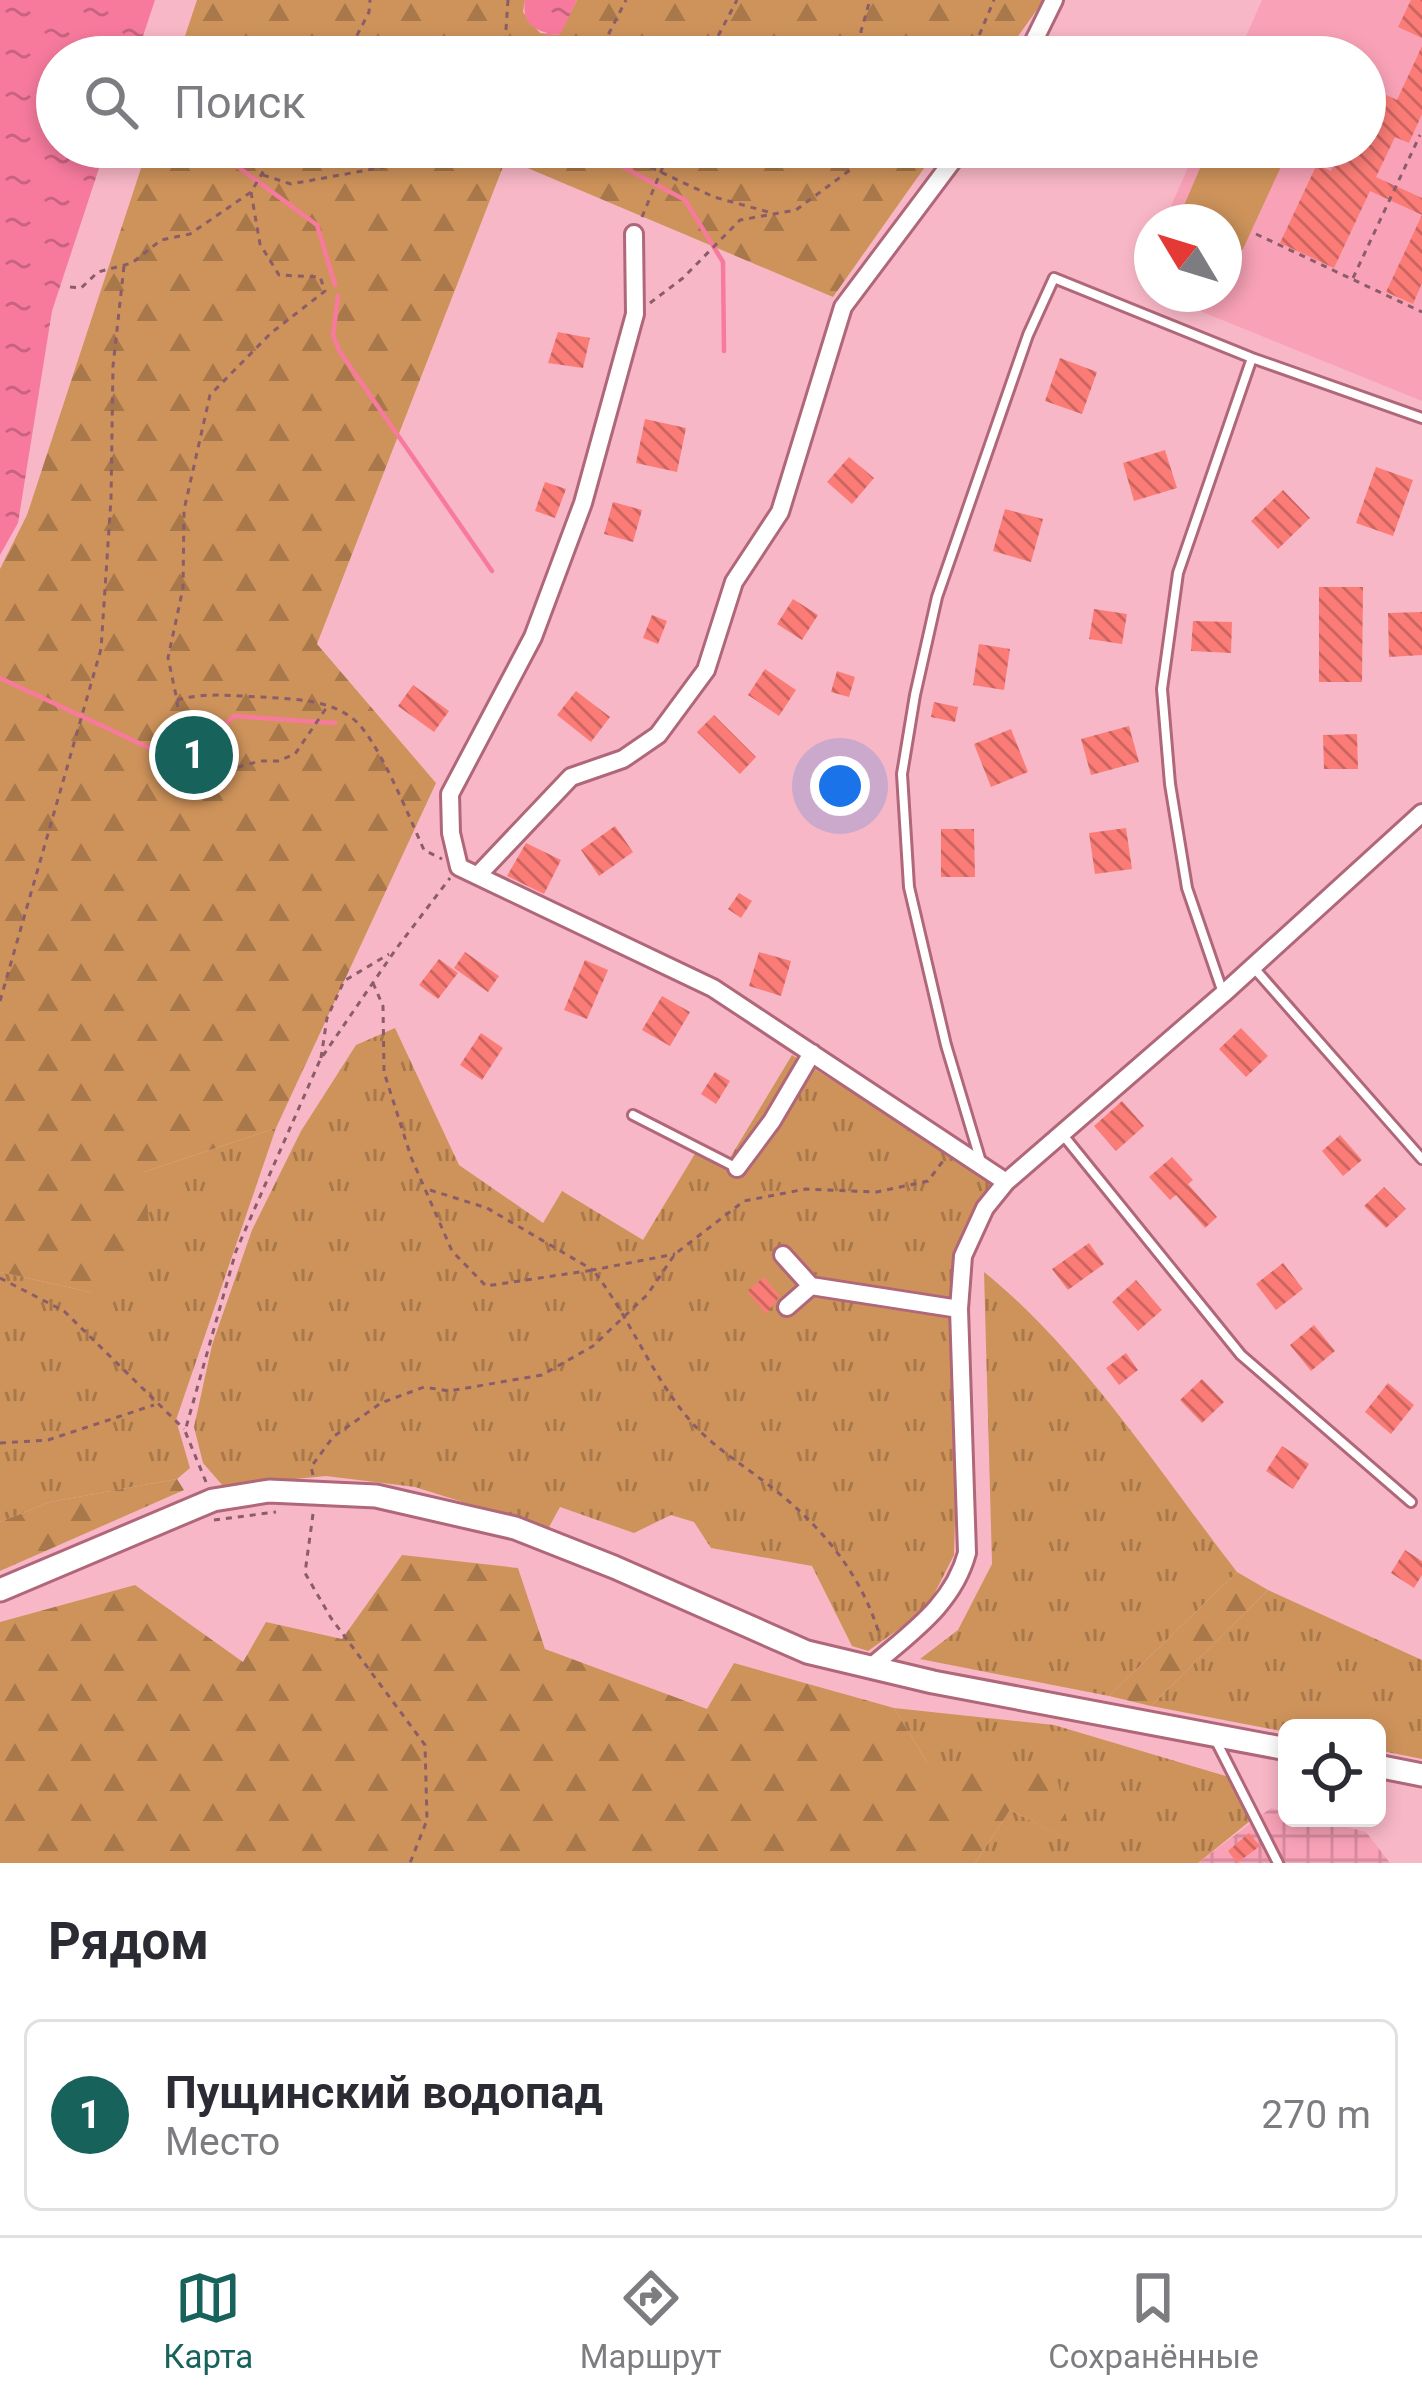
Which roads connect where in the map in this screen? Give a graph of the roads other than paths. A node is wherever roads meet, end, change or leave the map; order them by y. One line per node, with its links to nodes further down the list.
1 (1054, 0): 2 (street)
2 (1036, 36)
3 (947, 168): 8 (street)
4 (634, 235): 8 (street)
5 (1252, 358): 6 (lane); 10 (lane); 15 (lane)
6 (1422, 418)
7 (1422, 814): 9 (street)
8 (479, 874): 11 (street)
9 (1253, 967): 10 (street); 14 (lane)
10 (1223, 994): 13 (street)
11 (812, 1053): 15 (street); 16 (street)
12 (633, 1115): 16 (lane)
13 (1063, 1135): 17 (street); 22 (lane)
14 (1422, 1159)
15 (982, 1165): 17 (street)
16 (737, 1168)
17 (1006, 1182): 21 (street)
18 (783, 1255): 19 (street)
19 (811, 1286): 20 (street); 21 (street)
20 (787, 1307)
21 (958, 1309): 24 (street)
22 (1411, 1502)
23 (0, 1591): 24 (street)
24 (871, 1667): 25 (street)
25 (1213, 1735): 26 (street); 29 (lane)
26 (1278, 1747)
27 (1386, 1768): 28 (street)
28 (1422, 1775)
29 (1278, 1863)

